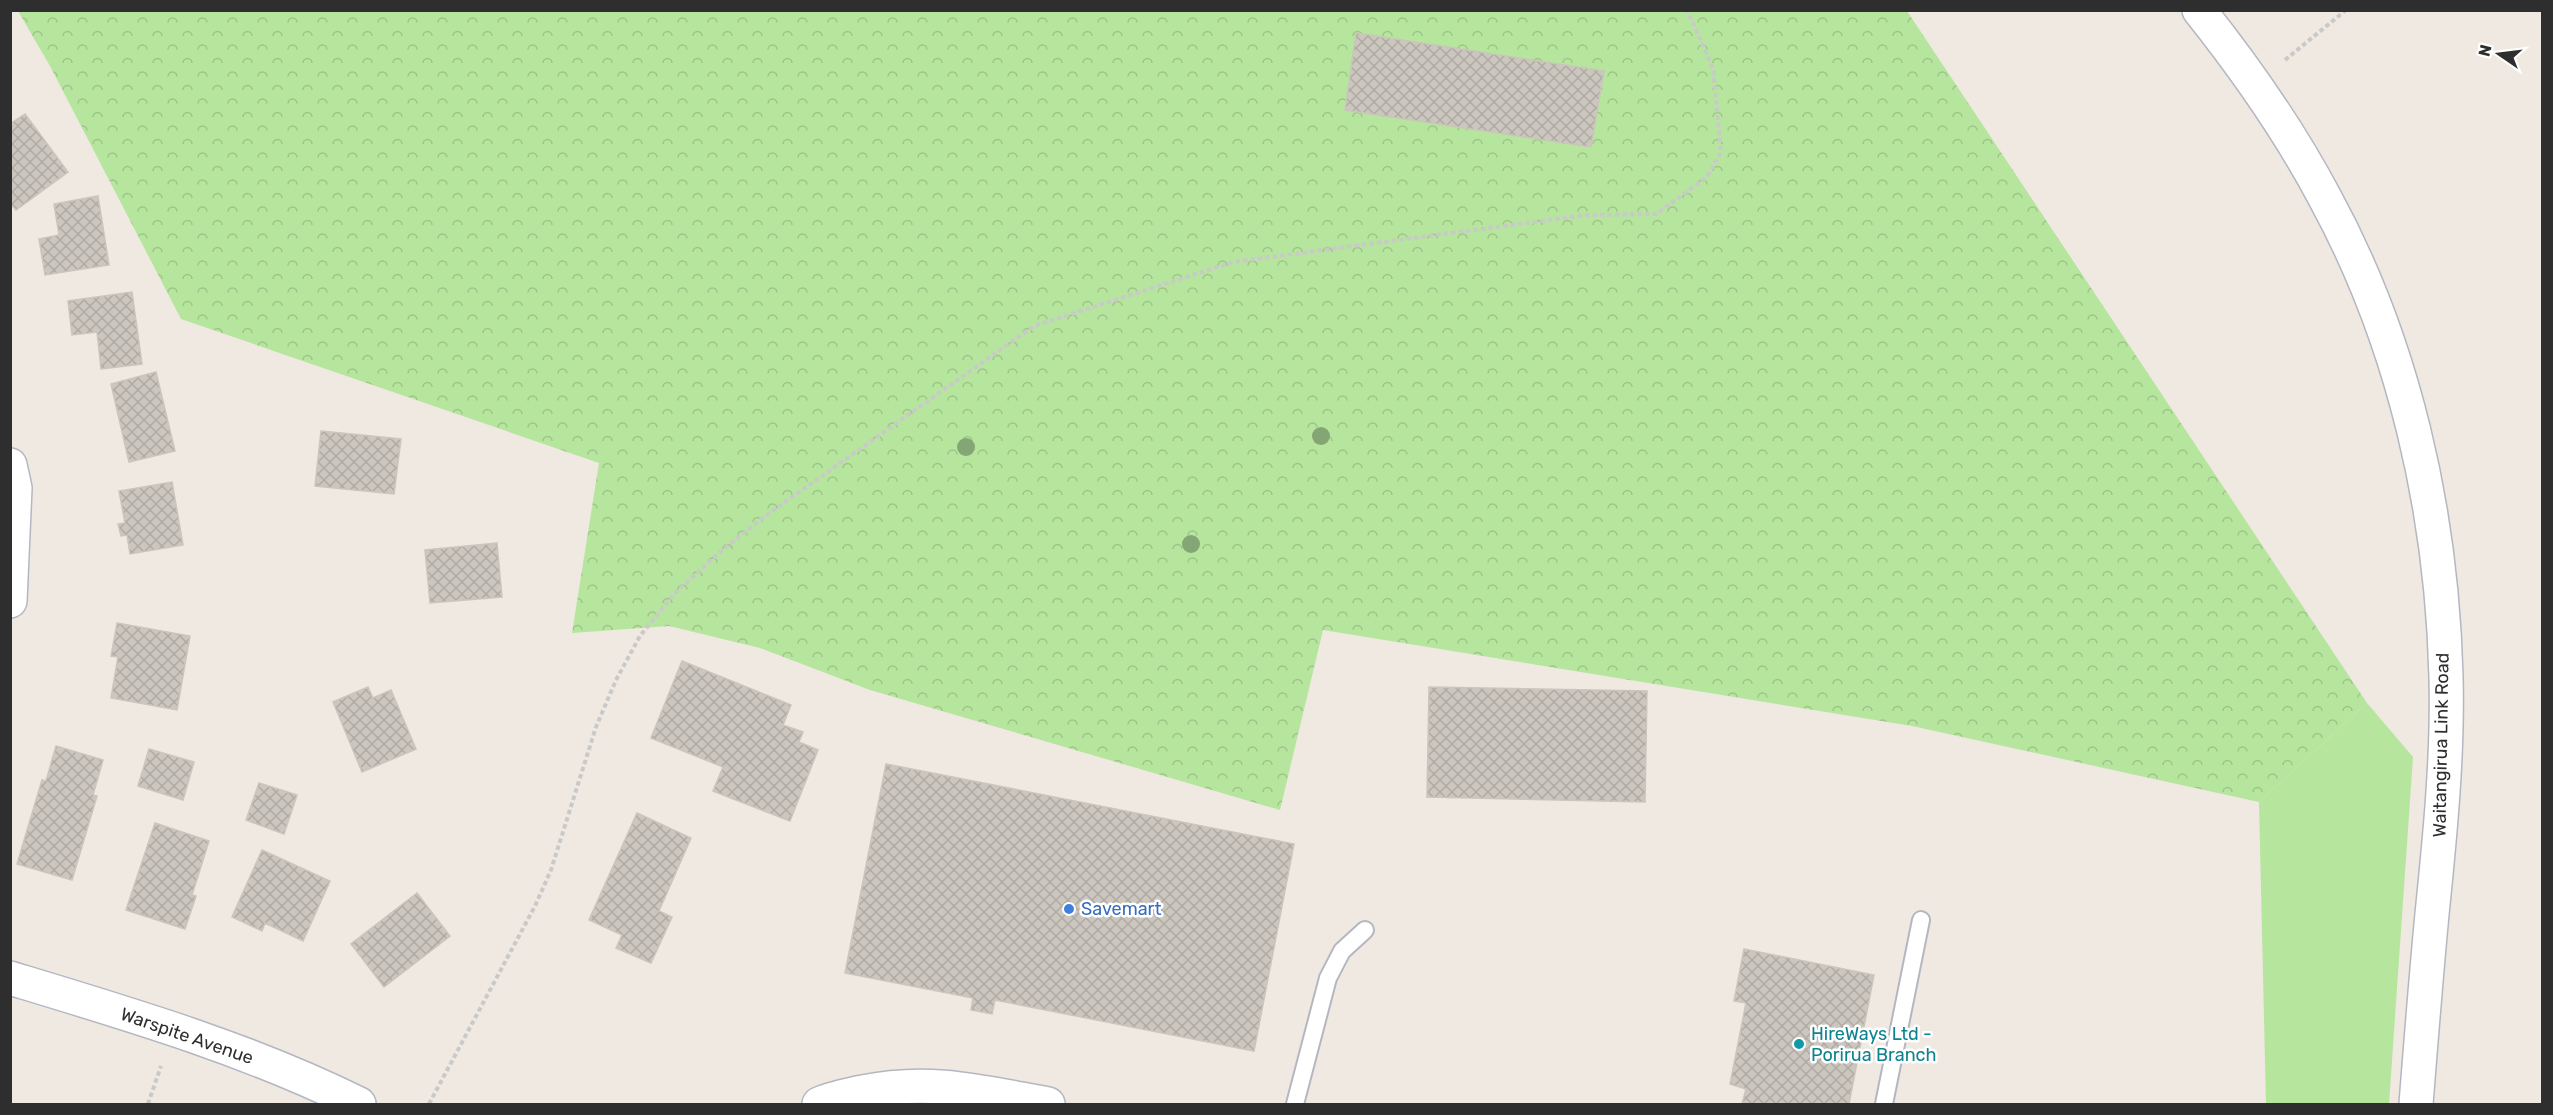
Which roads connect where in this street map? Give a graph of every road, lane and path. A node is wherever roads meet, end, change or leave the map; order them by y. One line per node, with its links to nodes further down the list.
1 (1687, 10): 11 (path)
2 (2199, 10): 4 (main road, Waitangirua Link Road)
3 (2346, 10): 4 (path)
4 (2253, 84): 16 (main road, Waitangirua Link Road)
5 (10, 465): 6 (main road)
6 (10, 601)
7 (1921, 920): 15 (lane)
8 (1365, 930): 14 (lane)
9 (10, 978): 10 (main road, Warspite Avenue)
10 (359, 1104)
11 (429, 1104)
12 (819, 1104): 13 (main road)
13 (1048, 1104)
14 (1296, 1104)
15 (1884, 1104)
16 (2416, 1104)

